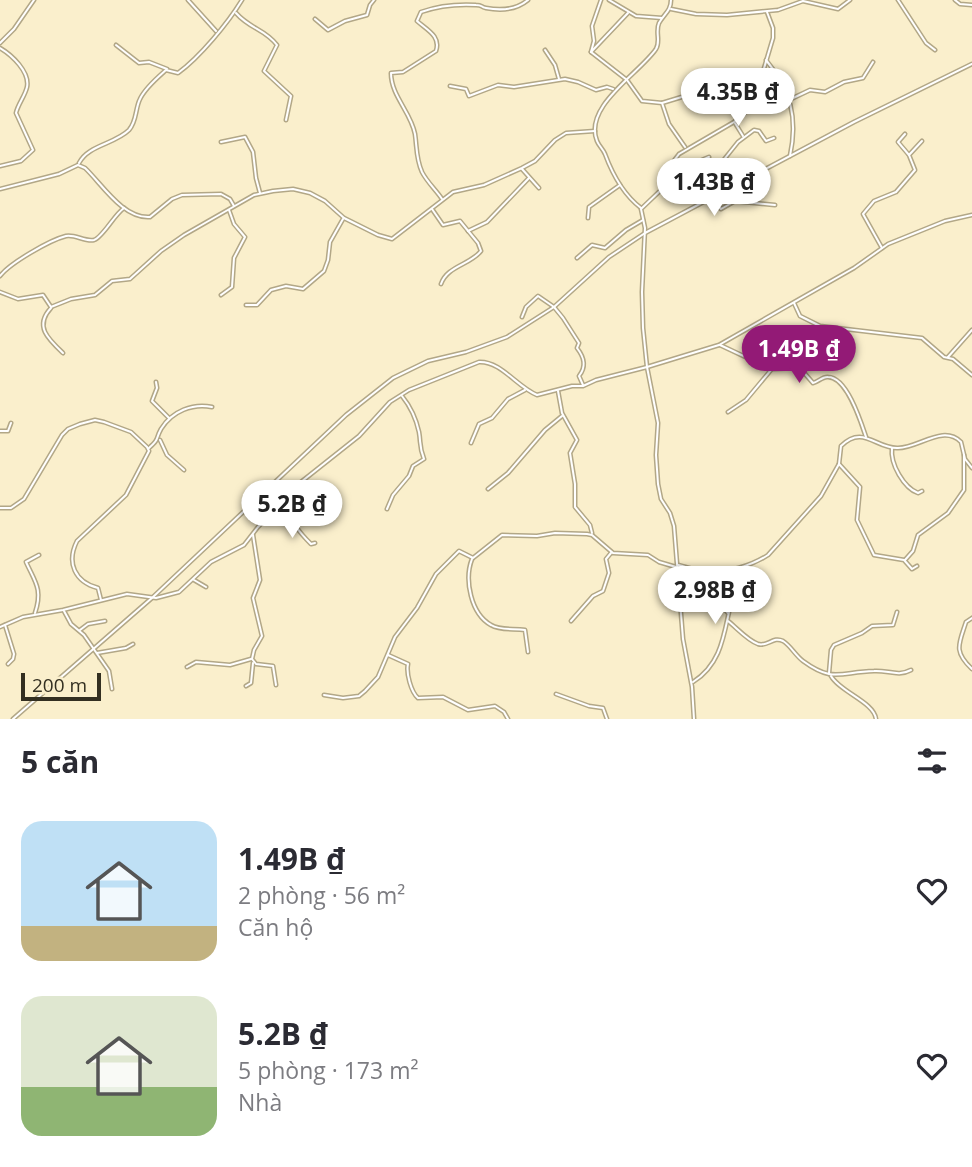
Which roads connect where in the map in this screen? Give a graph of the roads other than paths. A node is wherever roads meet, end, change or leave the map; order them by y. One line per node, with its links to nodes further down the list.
1 (34, 0): 20 (street)
2 (188, 0): 19 (street)
3 (242, 0): 14 (street)
4 (374, 0): 17 (street)
5 (528, 0): 60 (street)
6 (601, 0): 25 (street)
7 (609, 0): 15 (street)
8 (671, 0): 13 (street)
9 (850, 0): 16 (street)
10 (898, 0): 24 (street)
11 (955, 0): 12 (street)
12 (972, 5)
13 (670, 9): 16 (street); 18 (street)
14 (235, 12): 19 (street); 37 (street)
15 (629, 12): 18 (street); 25 (street)
16 (767, 12): 26 (street)
17 (314, 19)
18 (663, 19): 32 (street)
19 (217, 32): 29 (street)
20 (0, 43)
21 (116, 45): 29 (street)
22 (0, 48): 51 (street)
23 (545, 50): 31 (street)
24 (935, 50)
25 (591, 52): 32 (street)
26 (766, 60): 35 (street); 38 (street)
27 (873, 62): 35 (street)
28 (972, 64): 47 (street)
29 (168, 70): 50 (street)
30 (724, 76): 36 (street)
31 (560, 79): 33 (street); 34 (street)
32 (627, 80): 34 (street); 36 (street)
33 (450, 86)
34 (614, 90): 39 (street)
35 (790, 100): 47 (street)
36 (662, 103): 45 (street)
37 (286, 120)
38 (734, 122): 41 (street); 45 (street)
39 (596, 131): 52 (street); 56 (street)
40 (905, 134): 46 (street)
41 (744, 138): 42 (street); 49 (street)
42 (774, 138)
43 (922, 141): 46 (street)
44 (221, 142): 59 (street)
45 (686, 148): 53 (street)
46 (909, 155): 74 (street)
47 (790, 156): 61 (street)
48 (709, 157): 55 (street)
49 (722, 162)
50 (79, 165): 57 (street); 64 (street)
51 (0, 166)
52 (522, 168): 54 (street); 60 (street)
53 (666, 177): 55 (street); 67 (street)
54 (529, 178): 58 (street); 72 (street)
55 (678, 182): 61 (street)
56 (621, 185): 67 (street); 70 (street)
57 (0, 188)
58 (539, 188)
59 (261, 194): 63 (street); 69 (street)
60 (443, 199): 65 (street)
61 (709, 199): 62 (street); 73 (street)
62 (775, 205)
63 (234, 206): 64 (street); 66 (street)
64 (125, 207): 76 (street)
65 (431, 208): 69 (street); 72 (street)
66 (228, 209): 79 (street); 82 (street)
67 (642, 209): 71 (street)
68 (972, 215): 74 (street)
69 (344, 218): 81 (street)
70 (588, 218)
71 (643, 219): 73 (street); 75 (street)
72 (468, 231): 77 (street)
73 (645, 233): 83 (street); 89 (street)
74 (883, 248): 80 (street)
75 (577, 258)
76 (0, 276)
77 (441, 284)
78 (0, 292): 82 (street)
79 (221, 295)
80 (794, 302): 86 (street); 88 (street)
81 (246, 305)
82 (51, 307): 87 (street)
83 (554, 307): 84 (street); 93 (street); 130 (street)
84 (522, 317)
85 (972, 330): 88 (street)
86 (719, 345): 89 (street); 90 (street)
87 (62, 353)
88 (947, 358): 91 (street)
89 (647, 367): 93 (street); 124 (street)
90 (771, 369): 98 (street); 103 (street)
91 (972, 375)
92 (156, 382): 100 (street)
93 (583, 386): 95 (street)
94 (526, 389): 95 (street); 96 (street); 105 (street)
95 (558, 390): 99 (street)
96 (401, 395): 114 (street); 116 (street)
97 (212, 407): 100 (street)
98 (728, 412)
99 (563, 415): 112 (street); 118 (street)
100 (170, 419): 104 (street)
101 (11, 424): 102 (street)
102 (0, 431)
103 (866, 437): 106 (street); 109 (street)
104 (159, 440): 107 (street); 111 (street)
105 (471, 443)
106 (892, 447): 108 (street); 113 (street)
107 (148, 449): 115 (street); 131 (street)
108 (964, 454): 110 (street); 123 (street)
109 (839, 464): 123 (street); 126 (street)
110 (972, 468)
111 (184, 470)
112 (488, 489)
113 (922, 491)
114 (282, 503): 117 (street); 119 (street)
115 (0, 508)
116 (387, 509)
117 (253, 534): 128 (street); 148 (street)
118 (592, 535): 120 (street); 122 (street)
119 (315, 543)
120 (612, 552): 124 (street); 138 (street)
121 (39, 555): 135 (street)
122 (473, 558): 145 (street); 147 (street)
123 (904, 560): 125 (street)
124 (677, 566): 127 (street); 155 (street)
125 (917, 566)
126 (737, 568): 127 (street); 134 (street)
127 (696, 570): 134 (street)
128 (193, 579): 129 (street); 130 (street)
129 (206, 587)
130 (153, 597): 131 (street); 144 (street)
131 (101, 600): 132 (street)
132 (63, 610): 135 (street); 142 (street)
133 (897, 612): 154 (street)
134 (729, 614): 139 (street)
135 (34, 615): 140 (street)
136 (972, 618): 152 (street)
137 (105, 621): 142 (street)
138 (571, 621)
139 (728, 621): 154 (street); 155 (street)
140 (5, 624): 141 (street); 150 (street)
141 (0, 627)
142 (79, 631): 144 (street)
143 (133, 644): 146 (street)
144 (93, 650): 146 (street); 161 (street)
145 (528, 652)
146 (96, 654): 158 (street)
147 (387, 655): 160 (street); 162 (street)
148 (252, 659): 149 (street); 151 (street)
149 (254, 662): 156 (street); 157 (street)
150 (8, 664)
151 (187, 667)
152 (972, 669)
153 (911, 670): 154 (street)
154 (829, 675): 165 (street)
155 (692, 683): 164 (street)
156 (276, 685)
157 (246, 686)
158 (112, 689)
159 (556, 694): 163 (street)
160 (324, 695)
161 (13, 719)
162 (508, 719)
163 (607, 719)
164 (694, 719)
165 (876, 719)

